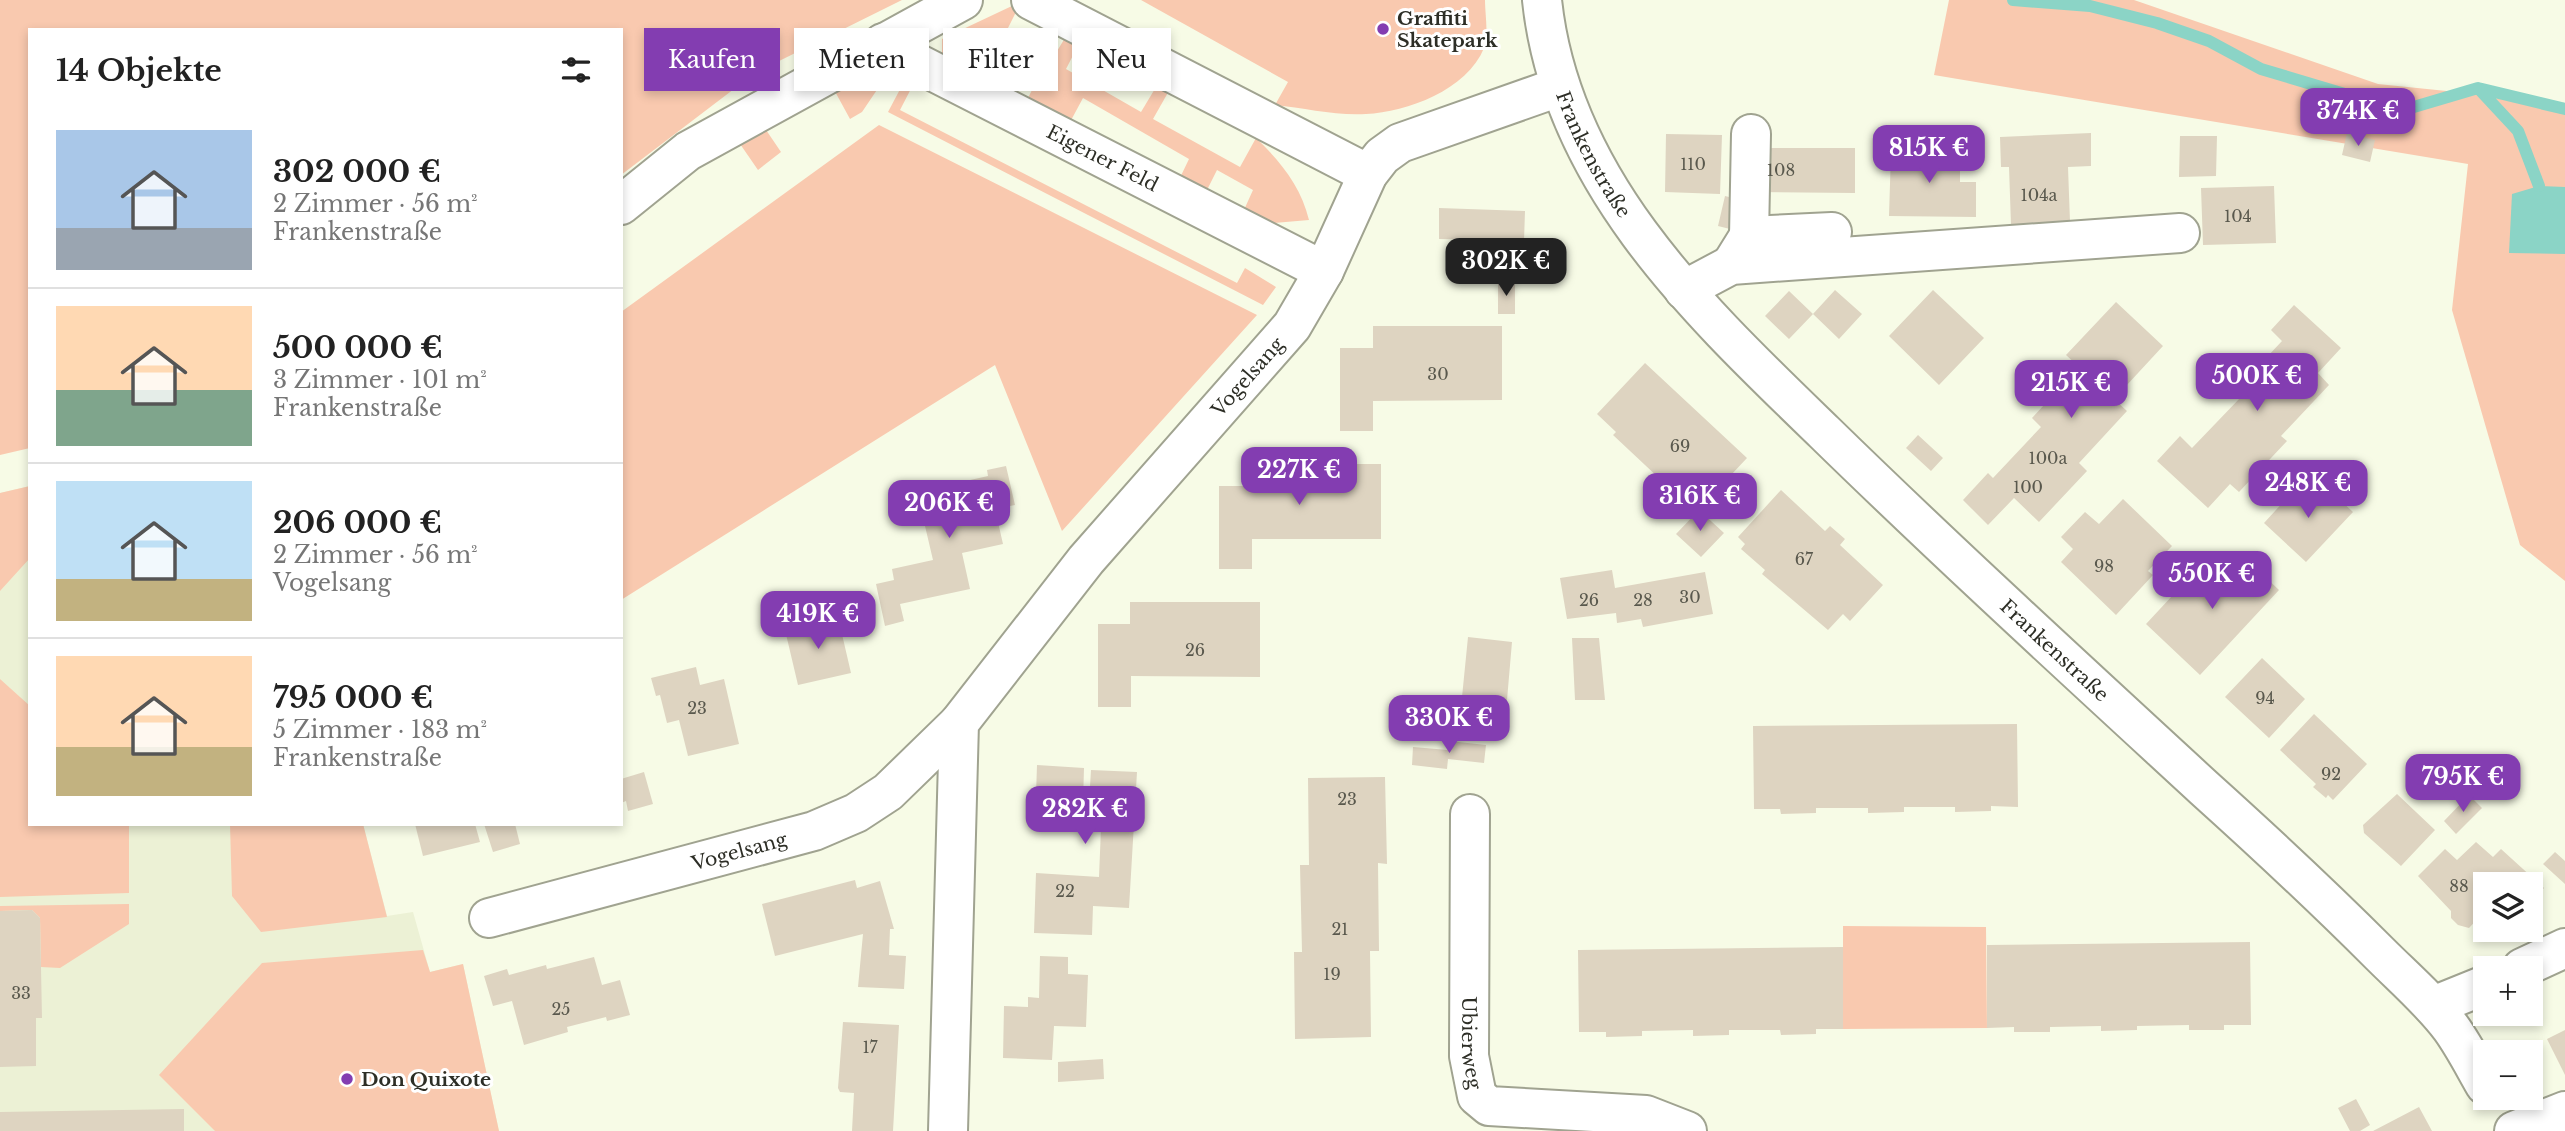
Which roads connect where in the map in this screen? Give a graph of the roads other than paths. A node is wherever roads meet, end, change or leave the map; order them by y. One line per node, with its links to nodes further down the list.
1 (963, 0): 4 (street)
2 (1031, 0): 9 (street)
3 (1542, 0): 6 (street, Frankenstraße)
4 (911, 28)
5 (929, 69): 14 (street, Eigener Feld)
6 (1559, 87): 9 (street, Vogelsang); 15 (street, Frankenstraße)
7 (796, 91): 10 (street)
8 (1751, 134): 13 (street)
9 (1368, 174): 14 (street, Vogelsang)
10 (623, 203)
11 (1968, 225): 13 (street)
12 (2180, 233): 13 (street)
13 (1740, 250): 15 (street)
14 (1324, 271): 16 (street, Vogelsang)
15 (1684, 290): 22 (street, Frankenstraße)
16 (959, 723): 18 (street, Vogelsang); 26 (street)
17 (1470, 814): 27 (street, Ubierweg)
18 (489, 918)
19 (2565, 948): 20 (street)
20 (2543, 958)
21 (2473, 990): 22 (street)
22 (2433, 1006): 23 (street, Frankenstraße)
23 (2473, 1065)
24 (2499, 1110): 28 (street)
25 (2565, 1111): 28 (street)
26 (948, 1131)
27 (1687, 1131)
28 (2511, 1131)

